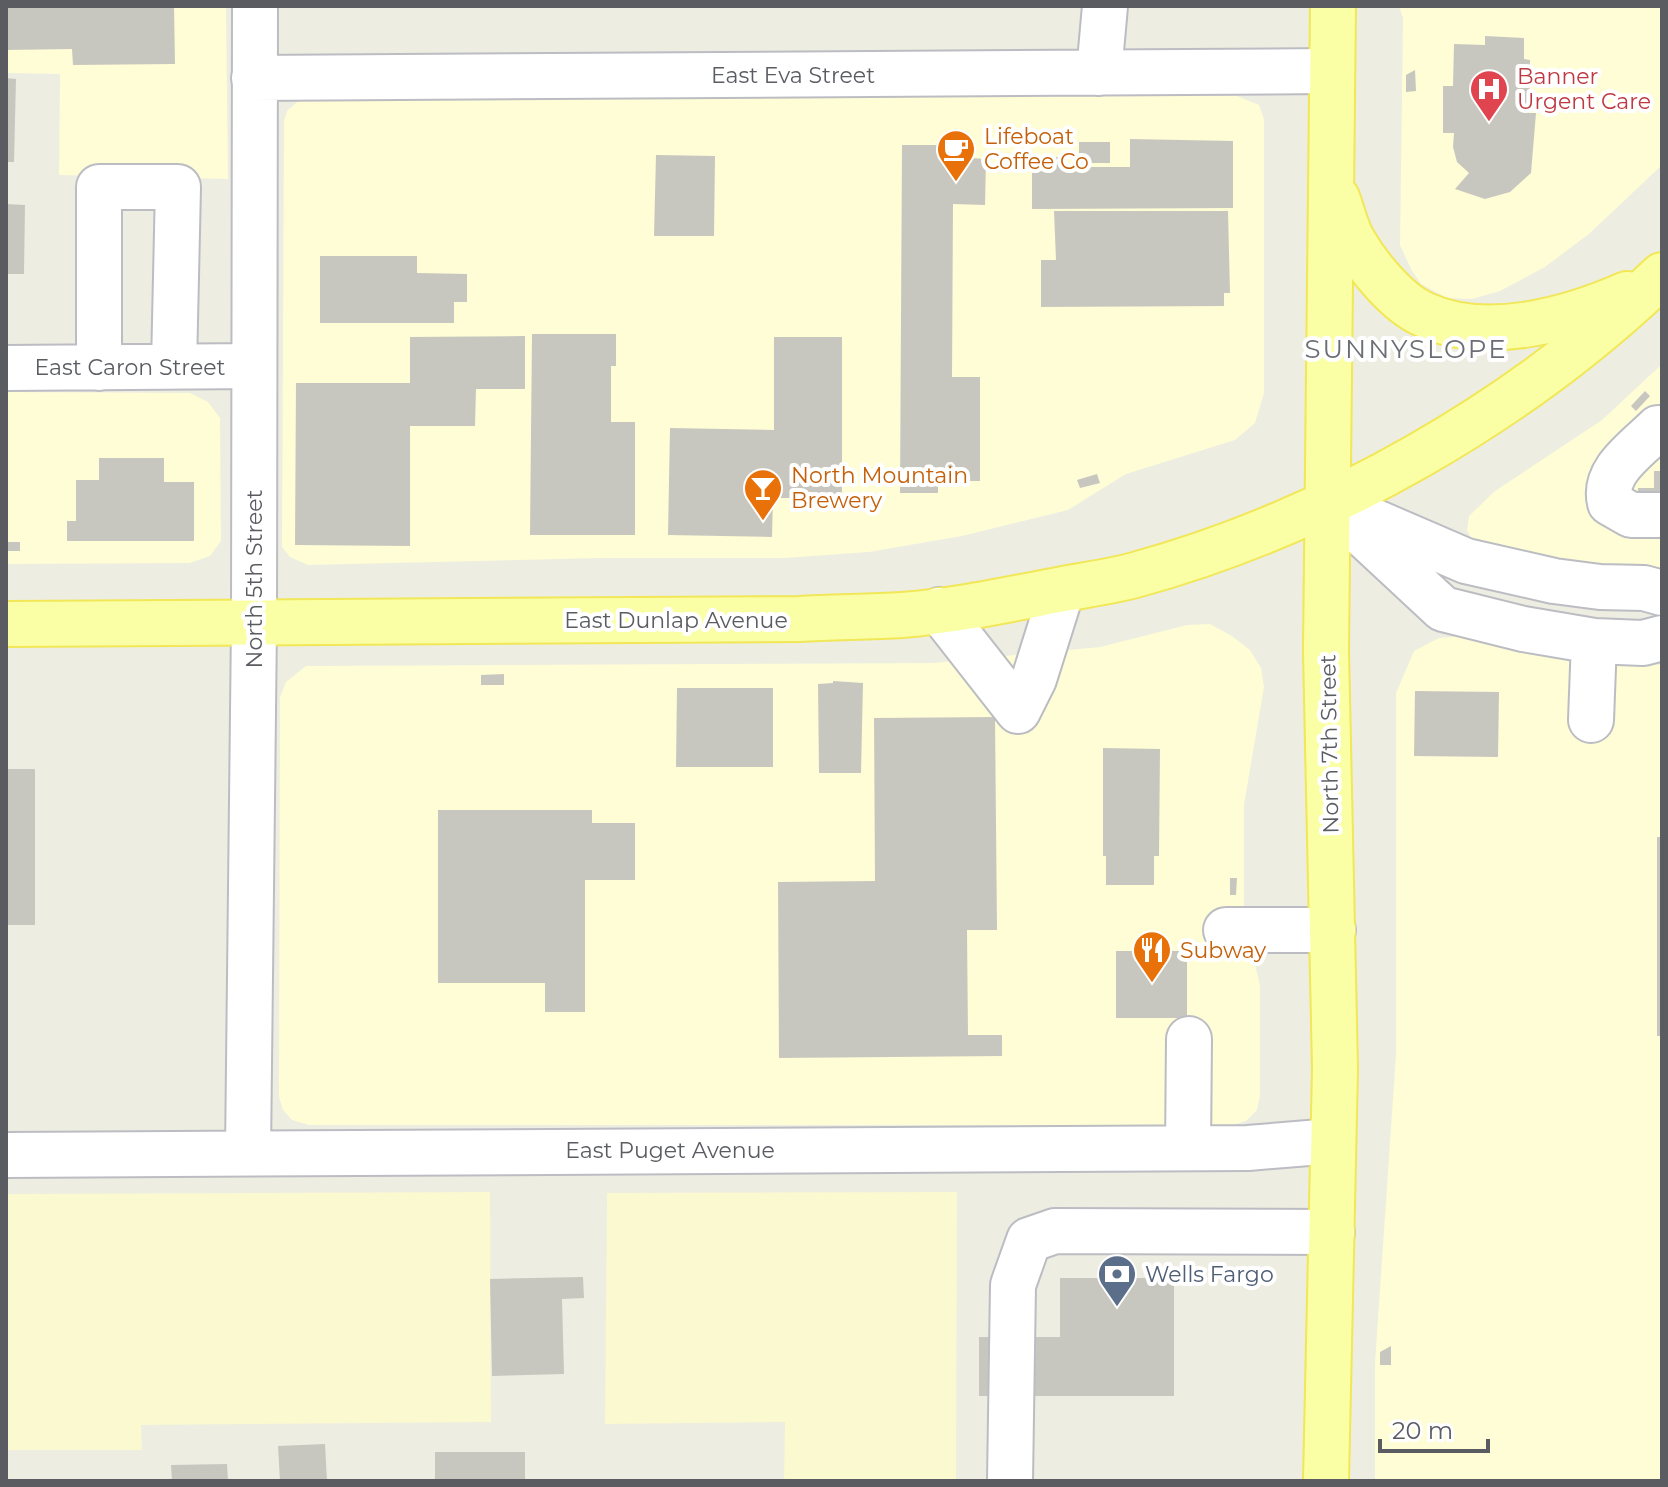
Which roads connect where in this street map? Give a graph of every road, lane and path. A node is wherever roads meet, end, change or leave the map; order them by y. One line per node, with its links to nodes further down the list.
1 (255, 6): 6 (street, North 5th Street)
2 (1105, 6): 5 (street)
3 (1333, 6): 4 (main road, North 7th Street)
4 (1331, 71): 5 (street, East Eva Street); 7 (main road, North 7th Street)
5 (1099, 73): 6 (street, East Eva Street)
6 (254, 78): 10 (street, North 5th Street)
7 (1329, 176): 8 (main road); 14 (main road, North 7th Street)
8 (1659, 279): 14 (main road, East Dunlap Avenue)
9 (174, 366): 10 (street, East Caron Street); 12 (street, East Caron Street); 12 (street)
10 (254, 366): 20 (street, North 5th Street)
11 (6, 368): 12 (street, East Caron Street)
12 (99, 368)
13 (1662, 428): 15 (street)
14 (1328, 502): 16 (main road, East Dunlap Avenue); 17 (street); 22 (street); 25 (main road, North 7th Street)
15 (1662, 515)
16 (1062, 590): 18 (main road, East Dunlap Avenue); 18 (street)
17 (1662, 593)
18 (939, 610): 20 (main road, East Dunlap Avenue)
19 (6, 624): 20 (main road, East Dunlap Avenue)
20 (254, 624): 29 (street, North 5th Street)
21 (1662, 638): 22 (street)
22 (1594, 641): 23 (street)
23 (1591, 720)
24 (1226, 930): 25 (street)
25 (1333, 930): 27 (main road, North 7th Street)
26 (1189, 1039): 28 (street)
27 (1333, 1141): 28 (street, East Puget Avenue); 31 (main road, North 7th Street)
28 (1188, 1148): 29 (street, East Puget Avenue)
29 (248, 1153): 30 (street, East Puget Avenue)
30 (6, 1155)
31 (1332, 1232): 32 (street); 33 (main road, North 7th Street)
32 (1010, 1481)
33 (1326, 1481)

